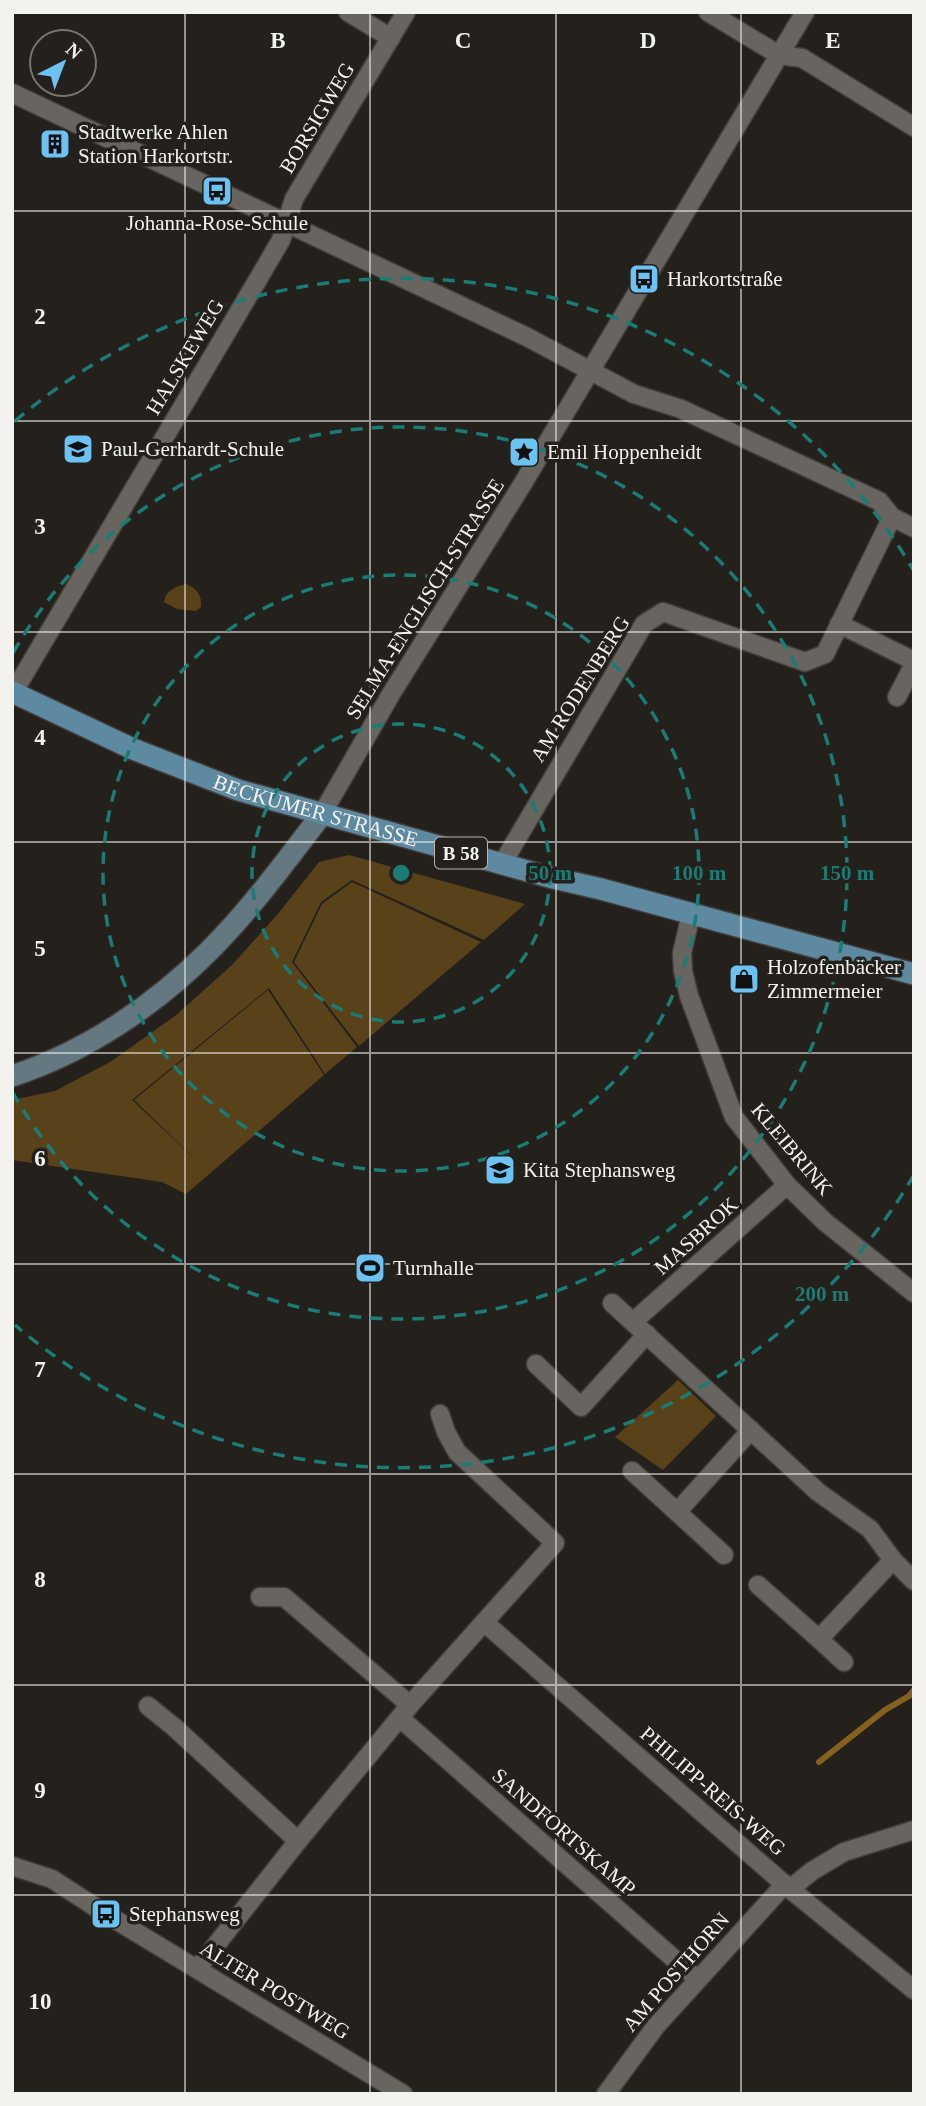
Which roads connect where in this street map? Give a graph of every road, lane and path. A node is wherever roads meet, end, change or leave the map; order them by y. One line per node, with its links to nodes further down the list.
1 (348, 12): 5 (street)
2 (406, 12): 5 (street, BORSIGWEG)
3 (708, 12): 6 (street)
4 (805, 12): 6 (street, SELMA-ENGLISCH-STRASSE)
5 (391, 38): 9 (street, BORSIGWEG)
6 (779, 55): 8 (street); 10 (street, SELMA-ENGLISCH-STRASSE)
7 (12, 93): 9 (street)
8 (914, 127)
9 (287, 223): 10 (street); 15 (street, HALSKEWEG)
10 (590, 370): 11 (street); 17 (street, SELMA-ENGLISCH-STRASSE)
11 (892, 517): 12 (street); 13 (street, AM RODENBERG)
12 (914, 528)
13 (839, 624): 14 (street); 18 (street, AM RODENBERG)
14 (914, 663): 16 (street)
15 (13, 693): 17 (main road, BECKUMER STRASSE / B 58)
16 (897, 697)
17 (322, 814): 18 (main road, BECKUMER STRASSE / B 58); 21 (main road)
18 (502, 864): 19 (main road, BECKUMER STRASSE / B 58)
19 (691, 914): 20 (main road, BECKUMER STRASSE / B 58); 22 (street, KLEIBRINK)
20 (914, 974)
21 (12, 1076)
22 (787, 1185): 23 (street, KLEIBRINK); 25 (street, MASBROK)
23 (914, 1293)
24 (612, 1303): 25 (street)
25 (640, 1327): 26 (street, MASBROK); 28 (street)
26 (536, 1364)
27 (440, 1414): 36 (street)
28 (751, 1430): 30 (street); 32 (street)
29 (632, 1471): 30 (street)
30 (677, 1512): 31 (street)
31 (724, 1555)
32 (893, 1560): 33 (street); 37 (street)
33 (914, 1581)
34 (758, 1585): 37 (street)
35 (260, 1597): 40 (street, SANDFORTSKAMP)
36 (485, 1623): 40 (street); 44 (street, PHILIPP-REIS-WEG)
37 (819, 1639): 38 (street)
38 (844, 1662)
39 (148, 1706): 42 (street)
40 (405, 1712): 42 (street); 46 (street, SANDFORTSKAMP)
41 (914, 1830): 44 (street, AM POSTHORN)
42 (298, 1841): 45 (street)
43 (12, 1866): 45 (street, ALTER POSTWEG)
44 (787, 1887): 46 (street, AM POSTHORN); 47 (street, PHILIPP-REIS-WEG)
45 (197, 1969): 48 (street, ALTER POSTWEG)
46 (697, 1979): 49 (street, AM POSTHORN)
47 (914, 1990)
48 (403, 2094)
49 (606, 2094)

